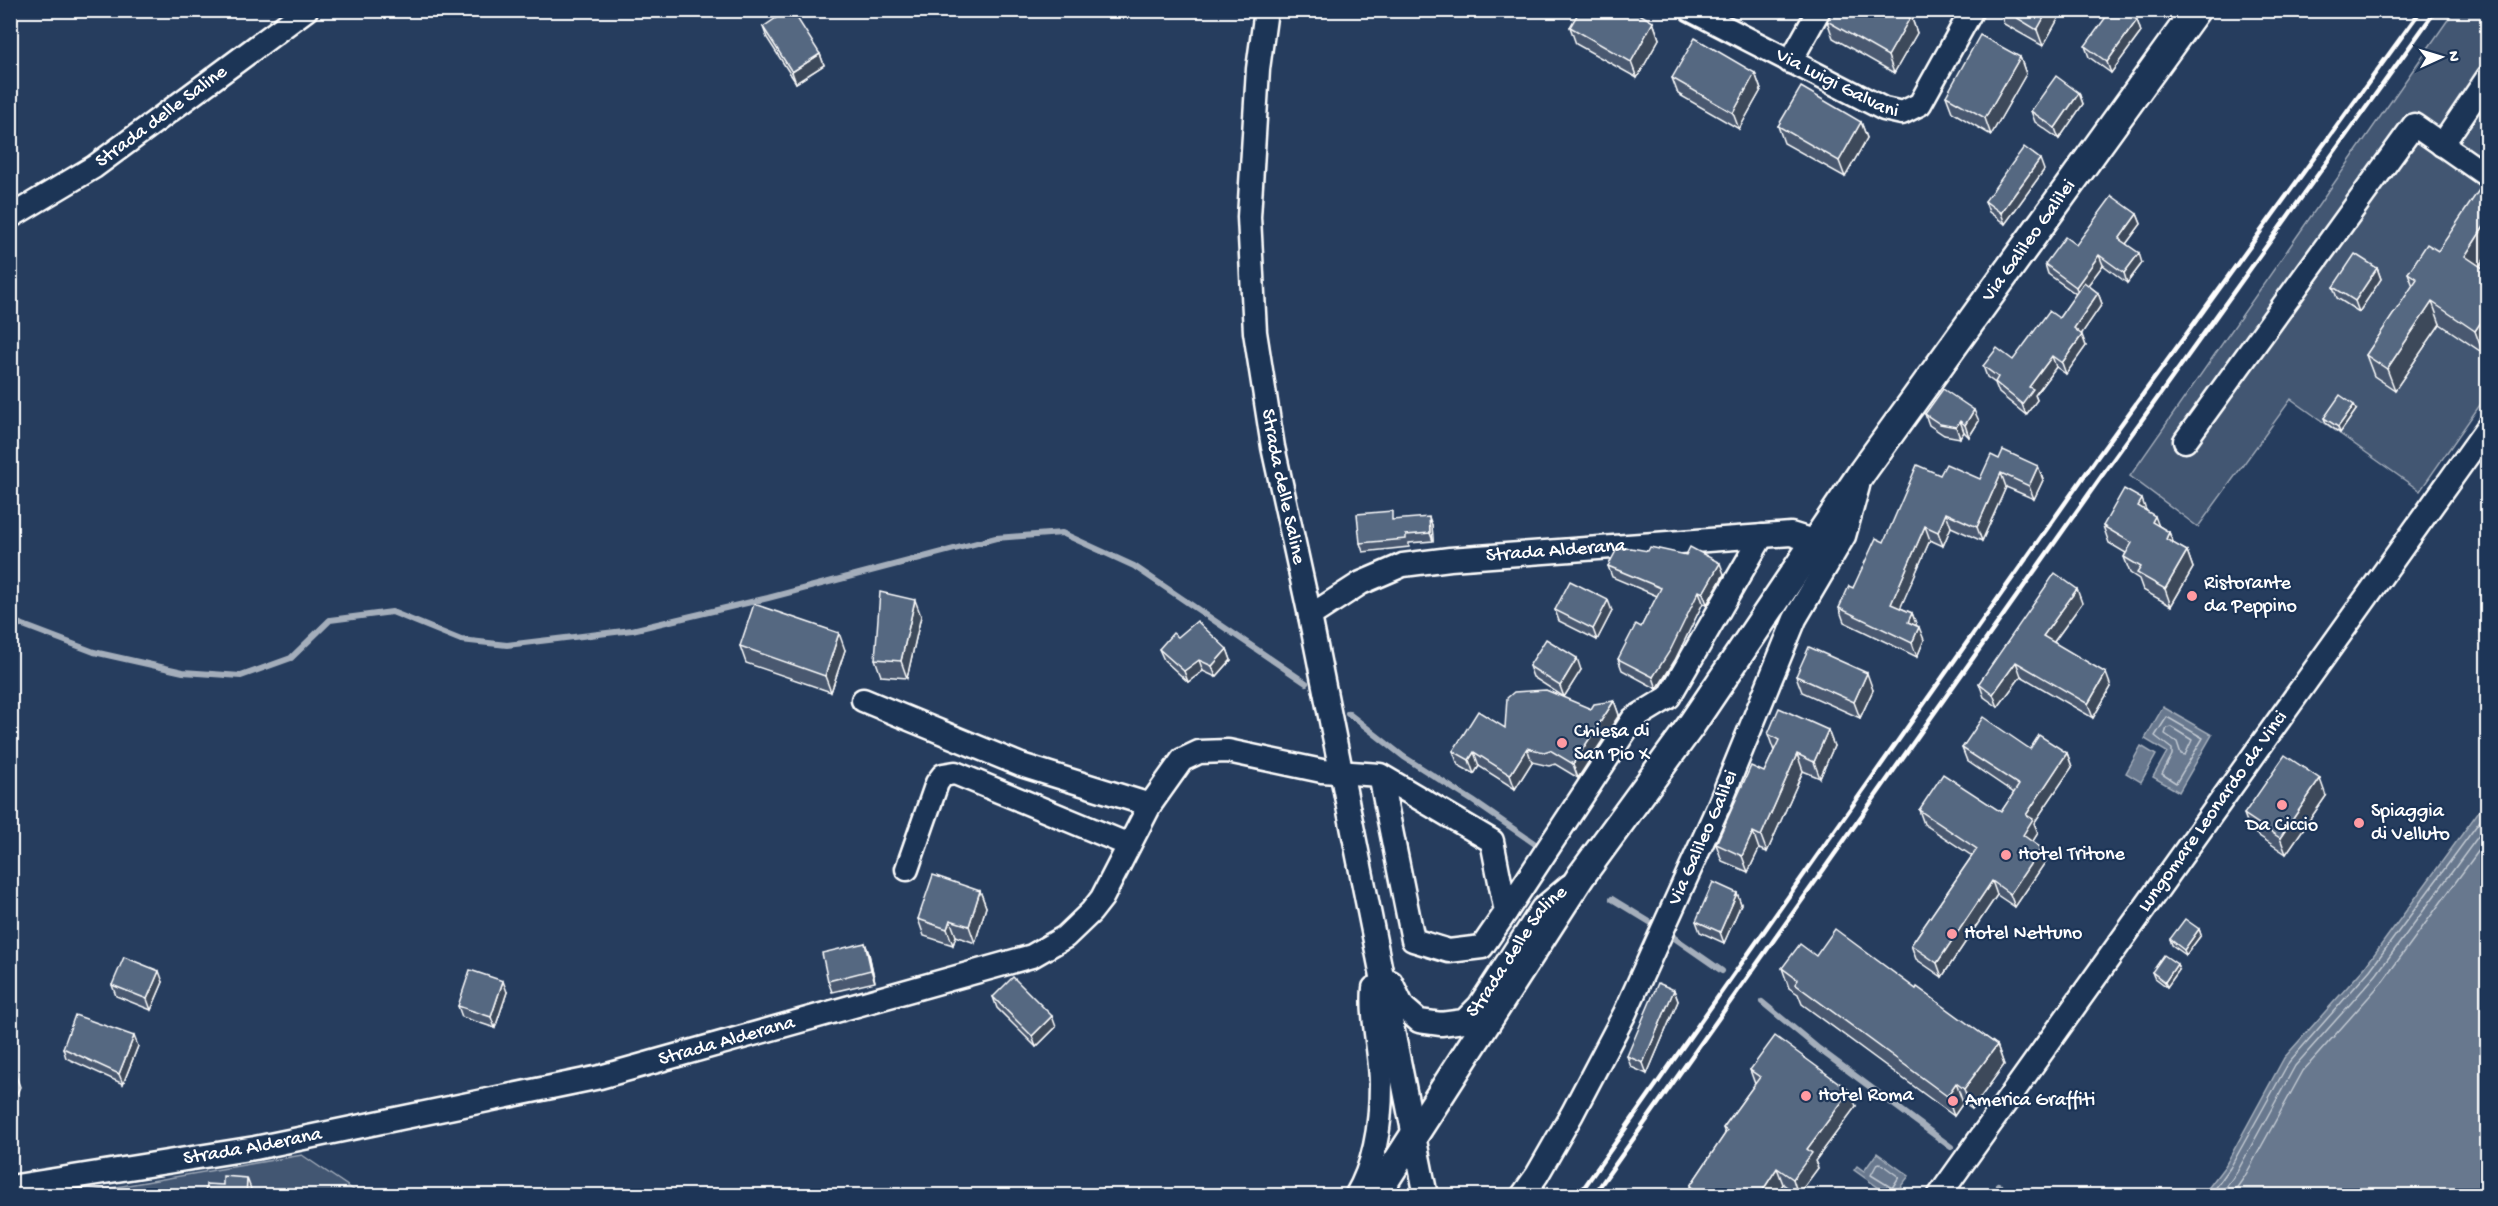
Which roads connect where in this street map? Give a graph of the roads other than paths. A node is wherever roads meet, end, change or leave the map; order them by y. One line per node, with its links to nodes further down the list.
1 (306, 10): 11 (street, Strada delle Saline)
2 (1266, 10): 17 (street, Strada delle Saline)
3 (1691, 10): 7 (street, Via Luigi Galvani)
4 (1819, 10): 7 (street)
5 (1972, 10): 7 (street, Via Luigi Galvani)
6 (2196, 10): 14 (main road, Via Galileo Galilei)
7 (1790, 62)
8 (2487, 77): 9 (street)
9 (2442, 145): 10 (street); 13 (street)
10 (2483, 173)
11 (10, 218)
12 (2487, 427): 33 (street, Lungomare Leonardo da Vinci)
13 (2186, 441)
14 (1863, 471): 16 (main road, Via Galileo Galilei); 32 (street, Via Galileo Galilei)
15 (1762, 536): 16 (street, Strada Alderana); 17 (street, Strada Alderana); 25 (street)
16 (1813, 541): 24 (main road, Via Galileo Galilei)
17 (1310, 616): 19 (street, Strada delle Saline)
18 (863, 700): 21 (street)
19 (1341, 772): 20 (street, Strada Alderana); 21 (street, Strada Alderana); 26 (street, Strada delle Saline)
20 (1380, 775): 25 (street); 25 (street)
21 (1150, 805): 22 (street, Strada Alderana)
22 (1129, 845): 23 (street); 28 (street, Strada Alderana)
23 (907, 869)
24 (1581, 876): 26 (street, Strada delle Saline); 27 (main road, Via Galileo Galilei)
25 (1506, 912)
26 (1378, 957): 27 (street, Strada delle Saline); 29 (street, Strada delle Saline)
27 (1413, 1136): 30 (main road, Via Galileo Galilei); 31 (street)
28 (10, 1187)
29 (1356, 1196)
30 (1375, 1196)
31 (1426, 1196)
32 (1522, 1196)
33 (1939, 1196)

